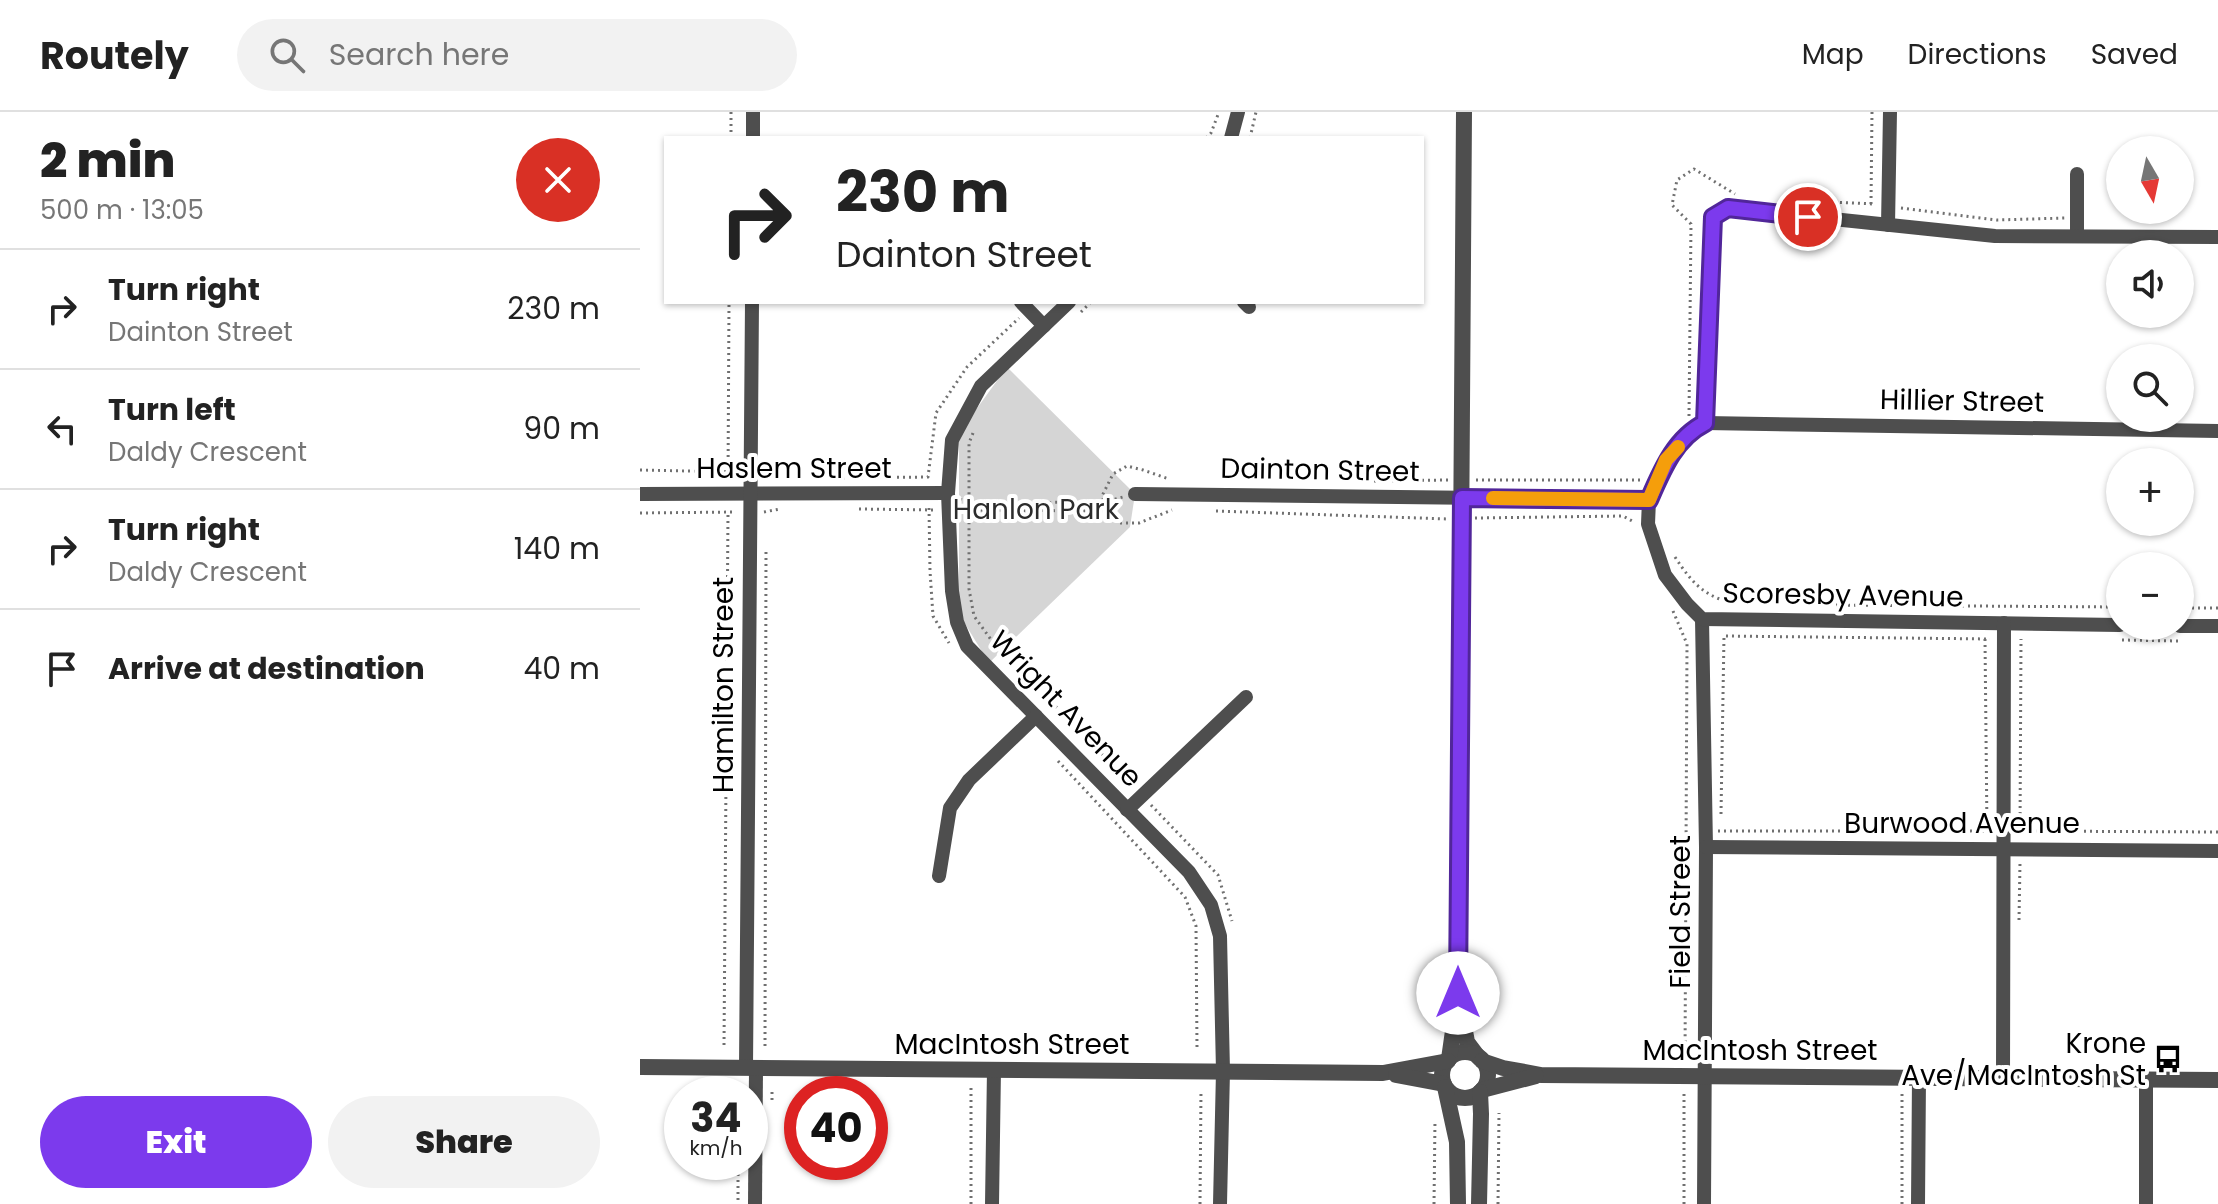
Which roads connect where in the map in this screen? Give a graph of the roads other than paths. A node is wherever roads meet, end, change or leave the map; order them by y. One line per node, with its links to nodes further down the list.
1 (753, 112): 5 (street)
2 (1238, 112): 6 (street)
3 (1464, 112): 21 (street)
4 (1890, 112): 8 (street)
5 (753, 136)
6 (1232, 136)
7 (2077, 174): 9 (street)
8 (1888, 225): 9 (street); 15 (street)
9 (2077, 236): 10 (street)
10 (2218, 237)
11 (752, 304): 19 (street, Hamilton Street)
12 (1024, 306): 14 (street)
13 (1075, 307): 14 (street, Wright Avenue)
14 (1044, 326): 17 (street, Wright Avenue)
15 (1705, 423): 16 (street, Hillier Street); 22 (street)
16 (2218, 431)
17 (948, 493): 19 (street, Haslem Street); 29 (street, Wright Avenue)
18 (640, 494): 19 (street, Haslem Street)
19 (750, 494): 39 (street, Hamilton Street)
20 (1135, 494): 21 (street, Dainton Street)
21 (1462, 498): 22 (street, Dainton Street); 35 (street)
22 (1645, 500): 23 (street, Scoresby Avenue)
23 (1702, 619): 24 (street, Scoresby Avenue); 31 (street, Field Street)
24 (2004, 623): 25 (street, Scoresby Avenue); 32 (street)
25 (2106, 625)
26 (2194, 626): 27 (street)
27 (2218, 626)
28 (1246, 697): 30 (street)
29 (1036, 716): 30 (street, Wright Avenue); 34 (street)
30 (1127, 810): 41 (street, Wright Avenue)
31 (1713, 847): 32 (street, Burwood Avenue); 44 (street, Field Street)
32 (2003, 849): 33 (street, Burwood Avenue); 46 (street)
33 (2218, 851)
34 (939, 876)
35 (1458, 993): 36 (street); 37 (street)
36 (1481, 1059): 37 (street); 43 (street, MacIntosh Street); 50 (street)
37 (1448, 1060): 42 (street, MacIntosh Street); 49 (street)
38 (640, 1067): 39 (street, MacIntosh Street)
39 (751, 1068): 40 (street, MacIntosh Street); 51 (street, Hamilton Street)
40 (994, 1069): 41 (street, MacIntosh Street); 52 (street)
41 (1223, 1071): 42 (street, MacIntosh Street); 53 (street, Wright Avenue)
42 (1383, 1073): 49 (street, MacIntosh Street)
43 (1541, 1075): 44 (street, MacIntosh Street); 50 (street, MacIntosh Street)
44 (1706, 1076): 45 (street, MacIntosh Street); 56 (street, Field Street)
45 (1919, 1077): 46 (street, MacIntosh Street); 57 (street)
46 (2003, 1078): 47 (street, MacIntosh Street)
47 (2146, 1079): 48 (street, MacIntosh Street); 58 (street)
48 (2218, 1080)
49 (1444, 1085): 50 (street); 54 (street)
50 (1481, 1091): 55 (street)
51 (755, 1204)
52 (992, 1204)
53 (1220, 1204)
54 (1458, 1204)
55 (1479, 1204)
56 (1704, 1204)
57 (1918, 1204)
58 (2146, 1204)

